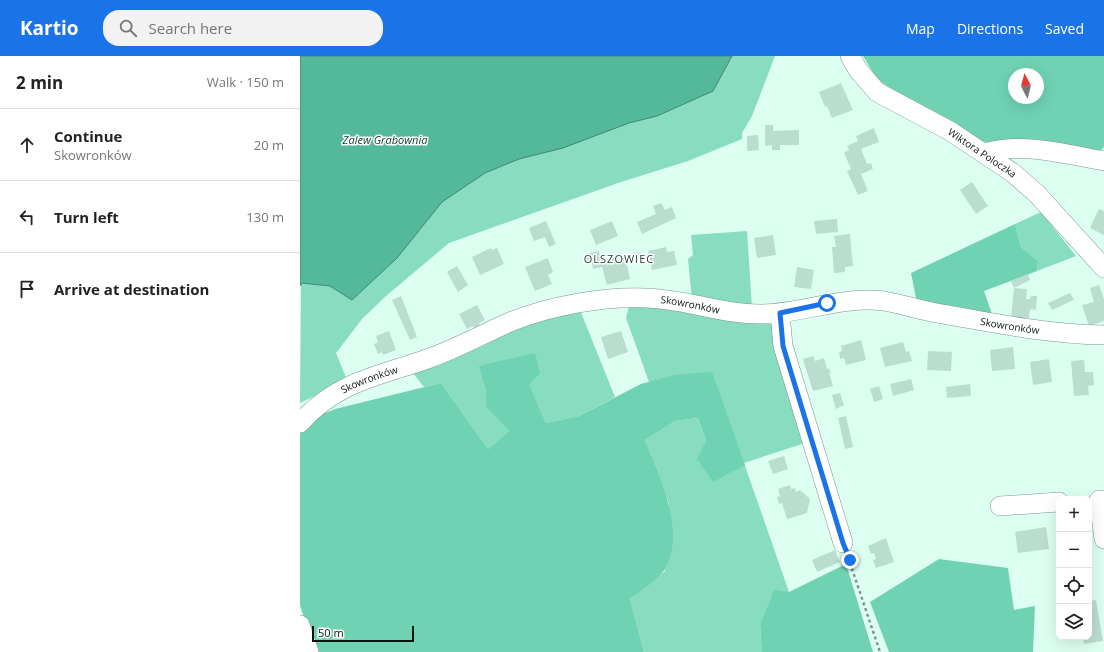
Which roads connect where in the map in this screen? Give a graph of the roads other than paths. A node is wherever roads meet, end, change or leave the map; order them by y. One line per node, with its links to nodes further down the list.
1 (850, 56): 2 (street, Wiktora Poloczka)
2 (985, 153): 3 (street); 4 (street, Wiktora Poloczka)
3 (1104, 160)
4 (1104, 268)
5 (780, 313): 6 (street, Skowronków); 7 (street, Skowronków); 12 (street)
6 (1104, 335)
7 (300, 423)
8 (1097, 500): 11 (street)
9 (1056, 502): 10 (street)
10 (1000, 506)
11 (1104, 539)
12 (843, 543)
13 (300, 625): 14 (street)
14 (309, 652)

